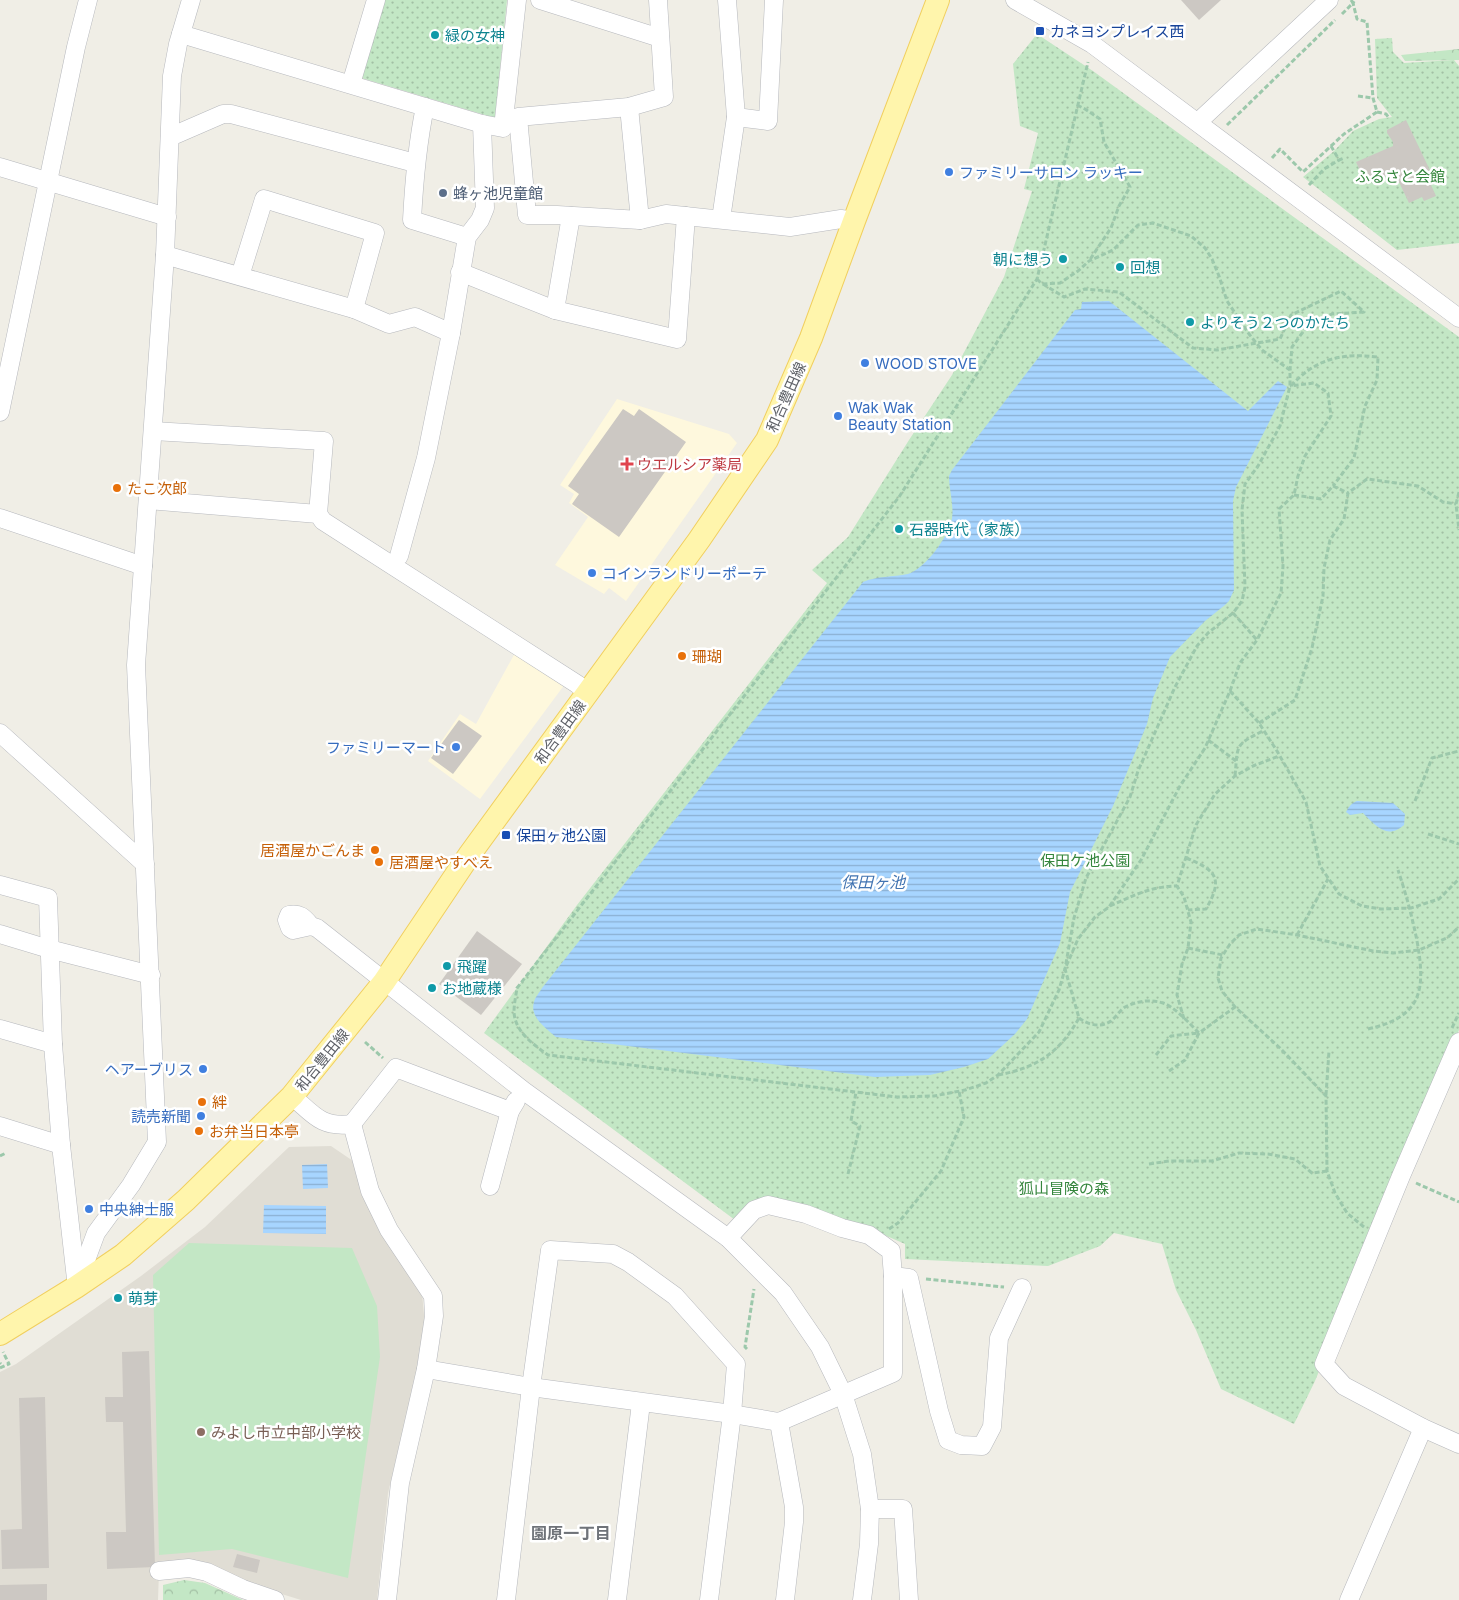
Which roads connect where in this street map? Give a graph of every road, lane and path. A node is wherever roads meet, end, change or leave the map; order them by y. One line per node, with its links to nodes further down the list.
1 (88, 0): 35 (street)
2 (190, 0): 13 (street)
3 (376, 0): 16 (street)
4 (517, 0): 26 (street)
5 (540, 0): 14 (street)
6 (658, 0): 14 (street)
7 (727, 0): 23 (street)
8 (774, 0): 23 (street)
9 (938, 0): 42 (main road, 和合豊田線)
10 (1015, 0): 25 (street)
11 (1329, 0): 25 (street)
12 (1353, 1): 18 (path); 27 (path)
13 (181, 34): 16 (street); 28 (street)
14 (660, 38): 21 (street)
15 (1088, 62): 19 (path)
16 (351, 84): 20 (street)
17 (1358, 96): 18 (path)
18 (1373, 98): 22 (path)
19 (1077, 105): 45 (path); 48 (path)
20 (426, 107): 26 (street); 33 (street)
21 (628, 107): 37 (street); 41 (street)
22 (1377, 112): 24 (path); 29 (path)
23 (736, 117): 40 (street)
24 (1389, 118)
25 (1198, 122): 52 (street)
26 (482, 124): 43 (street)
27 (1224, 127)
28 (170, 138): 33 (street); 39 (street)
29 (1331, 146): 31 (path); 32 (path)
30 (1344, 158): 32 (path)
31 (1270, 160)
32 (1339, 160): 36 (path)
33 (415, 163): 43 (street)
34 (0, 168): 35 (street)
35 (47, 183): 39 (street); 57 (street)
36 (1307, 188)
37 (571, 216): 41 (street); 51 (street)
38 (686, 216): 40 (street); 41 (street); 51 (street)
39 (167, 218): 44 (street)
40 (720, 219): 42 (street)
41 (640, 220)
42 (854, 221): 73 (main road, 和合豊田線)
43 (467, 237): 46 (street)
44 (165, 255): 47 (street); 58 (street)
45 (1089, 261): 49 (path); 54 (path)
46 (460, 272): 51 (street); 53 (street)
47 (240, 276): 50 (street); 50 (street)
48 (1037, 279): 49 (path); 122 (path)
49 (1042, 284): 54 (path)
50 (354, 309): 53 (street)
51 (555, 310)
52 (1459, 318)
53 (451, 333): 68 (street)
54 (1256, 342): 55 (path); 55 (path)
55 (1290, 370): 56 (path)
56 (1290, 386): 59 (path); 62 (path); 70 (path)
57 (0, 412)
58 (154, 431): 63 (street); 65 (street)
59 (1333, 486): 61 (path); 62 (path)
60 (1459, 492): 64 (path)
61 (1348, 493): 64 (path); 74 (path)
62 (1294, 495): 71 (path)
63 (148, 500): 65 (street); 69 (street)
64 (1456, 504): 67 (path)
65 (318, 514): 73 (street)
66 (0, 518): 69 (street)
67 (1459, 530)
68 (399, 556)
69 (143, 566): 86 (street)
70 (1233, 613): 71 (path); 103 (path)
71 (1258, 640): 72 (path)
72 (1230, 691): 74 (path); 77 (path)
73 (588, 693): 105 (main road, 和合豊田線)
74 (1259, 723): 75 (path)
75 (1263, 731): 79 (path); 80 (path)
76 (0, 733): 86 (street)
77 (1208, 740): 80 (path); 92 (path)
78 (1459, 751): 82 (path)
79 (1279, 756): 81 (path); 88 (path)
80 (1236, 762): 81 (path)
81 (1235, 776): 85 (path)
82 (1415, 800)
83 (1428, 834): 84 (path)
84 (1459, 844)
85 (1186, 858): 91 (path); 94 (path)
86 (145, 864): 104 (street)
87 (1398, 870): 93 (path)
88 (1328, 879): 93 (path); 98 (path)
89 (1459, 879): 93 (path)
90 (0, 884): 100 (street)
91 (1177, 886): 92 (path); 94 (path)
92 (1109, 906): 103 (path)
93 (1410, 908): 101 (path)
94 (1188, 910): 99 (path)
95 (311, 926): 105 (street)
96 (1459, 927): 101 (path)
97 (0, 934): 100 (street)
98 (1298, 935): 101 (path); 102 (path)
99 (1188, 948): 102 (path); 108 (path)
100 (49, 949): 104 (street); 114 (street)
101 (1419, 950): 110 (path)
102 (1223, 955): 106 (path)
103 (1065, 969): 107 (path); 119 (path)
104 (150, 975): 141 (street)
105 (384, 982): 120 (street); 123 (main road, 和合豊田線)
106 (1235, 1007): 111 (path); 124 (path)
107 (1079, 1018): 108 (path); 119 (path)
108 (1184, 1019): 111 (path)
109 (0, 1029): 114 (street)
110 (1368, 1029)
111 (1199, 1033): 116 (path); 118 (path)
112 (365, 1042): 117 (path)
113 (1459, 1042): 134 (street)
114 (53, 1044): 128 (street)
115 (1329, 1051): 124 (path)
116 (1156, 1055)
117 (396, 1068): 125 (street); 126 (street)
118 (1169, 1071)
119 (998, 1076): 121 (path)
120 (524, 1091): 125 (street); 138 (street)
121 (959, 1091): 122 (path); 139 (path)
122 (856, 1092): 133 (path)
123 (292, 1096): 126 (street); 141 (main road, 和合豊田線)
124 (1326, 1096): 132 (path)
125 (510, 1111): 135 (street)
126 (352, 1124): 146 (street)
127 (0, 1126): 128 (street)
128 (61, 1145): 141 (street)
129 (6, 1153): 130 (path)
130 (0, 1156)
131 (1149, 1164): 132 (path)
132 (1328, 1171): 137 (path)
133 (848, 1174)
134 (1401, 1176): 136 (path); 137 (street)
135 (490, 1186)
136 (1459, 1202)
137 (1377, 1233): 152 (street)
138 (728, 1238): 139 (street); 148 (street)
139 (873, 1238): 140 (street)
140 (901, 1277): 142 (path); 142 (street); 148 (street)
141 (76, 1287): 143 (main road, 和合豊田線)
142 (1022, 1288)
143 (0, 1334)
144 (0, 1347): 145 (path)
145 (0, 1365)
146 (426, 1369): 147 (street); 156 (street)
147 (531, 1387): 149 (street); 150 (street); 158 (street)
148 (843, 1394): 151 (street); 154 (street)
149 (641, 1403): 150 (street); 159 (street)
150 (732, 1414): 151 (street); 160 (street)
151 (779, 1422): 161 (street)
152 (1423, 1428): 153 (street); 164 (street)
153 (1459, 1444)
154 (870, 1509): 162 (street); 163 (street)
155 (159, 1571): 157 (street)
156 (390, 1599)
157 (276, 1600)
158 (506, 1600)
159 (617, 1600)
160 (709, 1600)
161 (785, 1600)
162 (862, 1600)
163 (909, 1600)
164 (1349, 1600)

